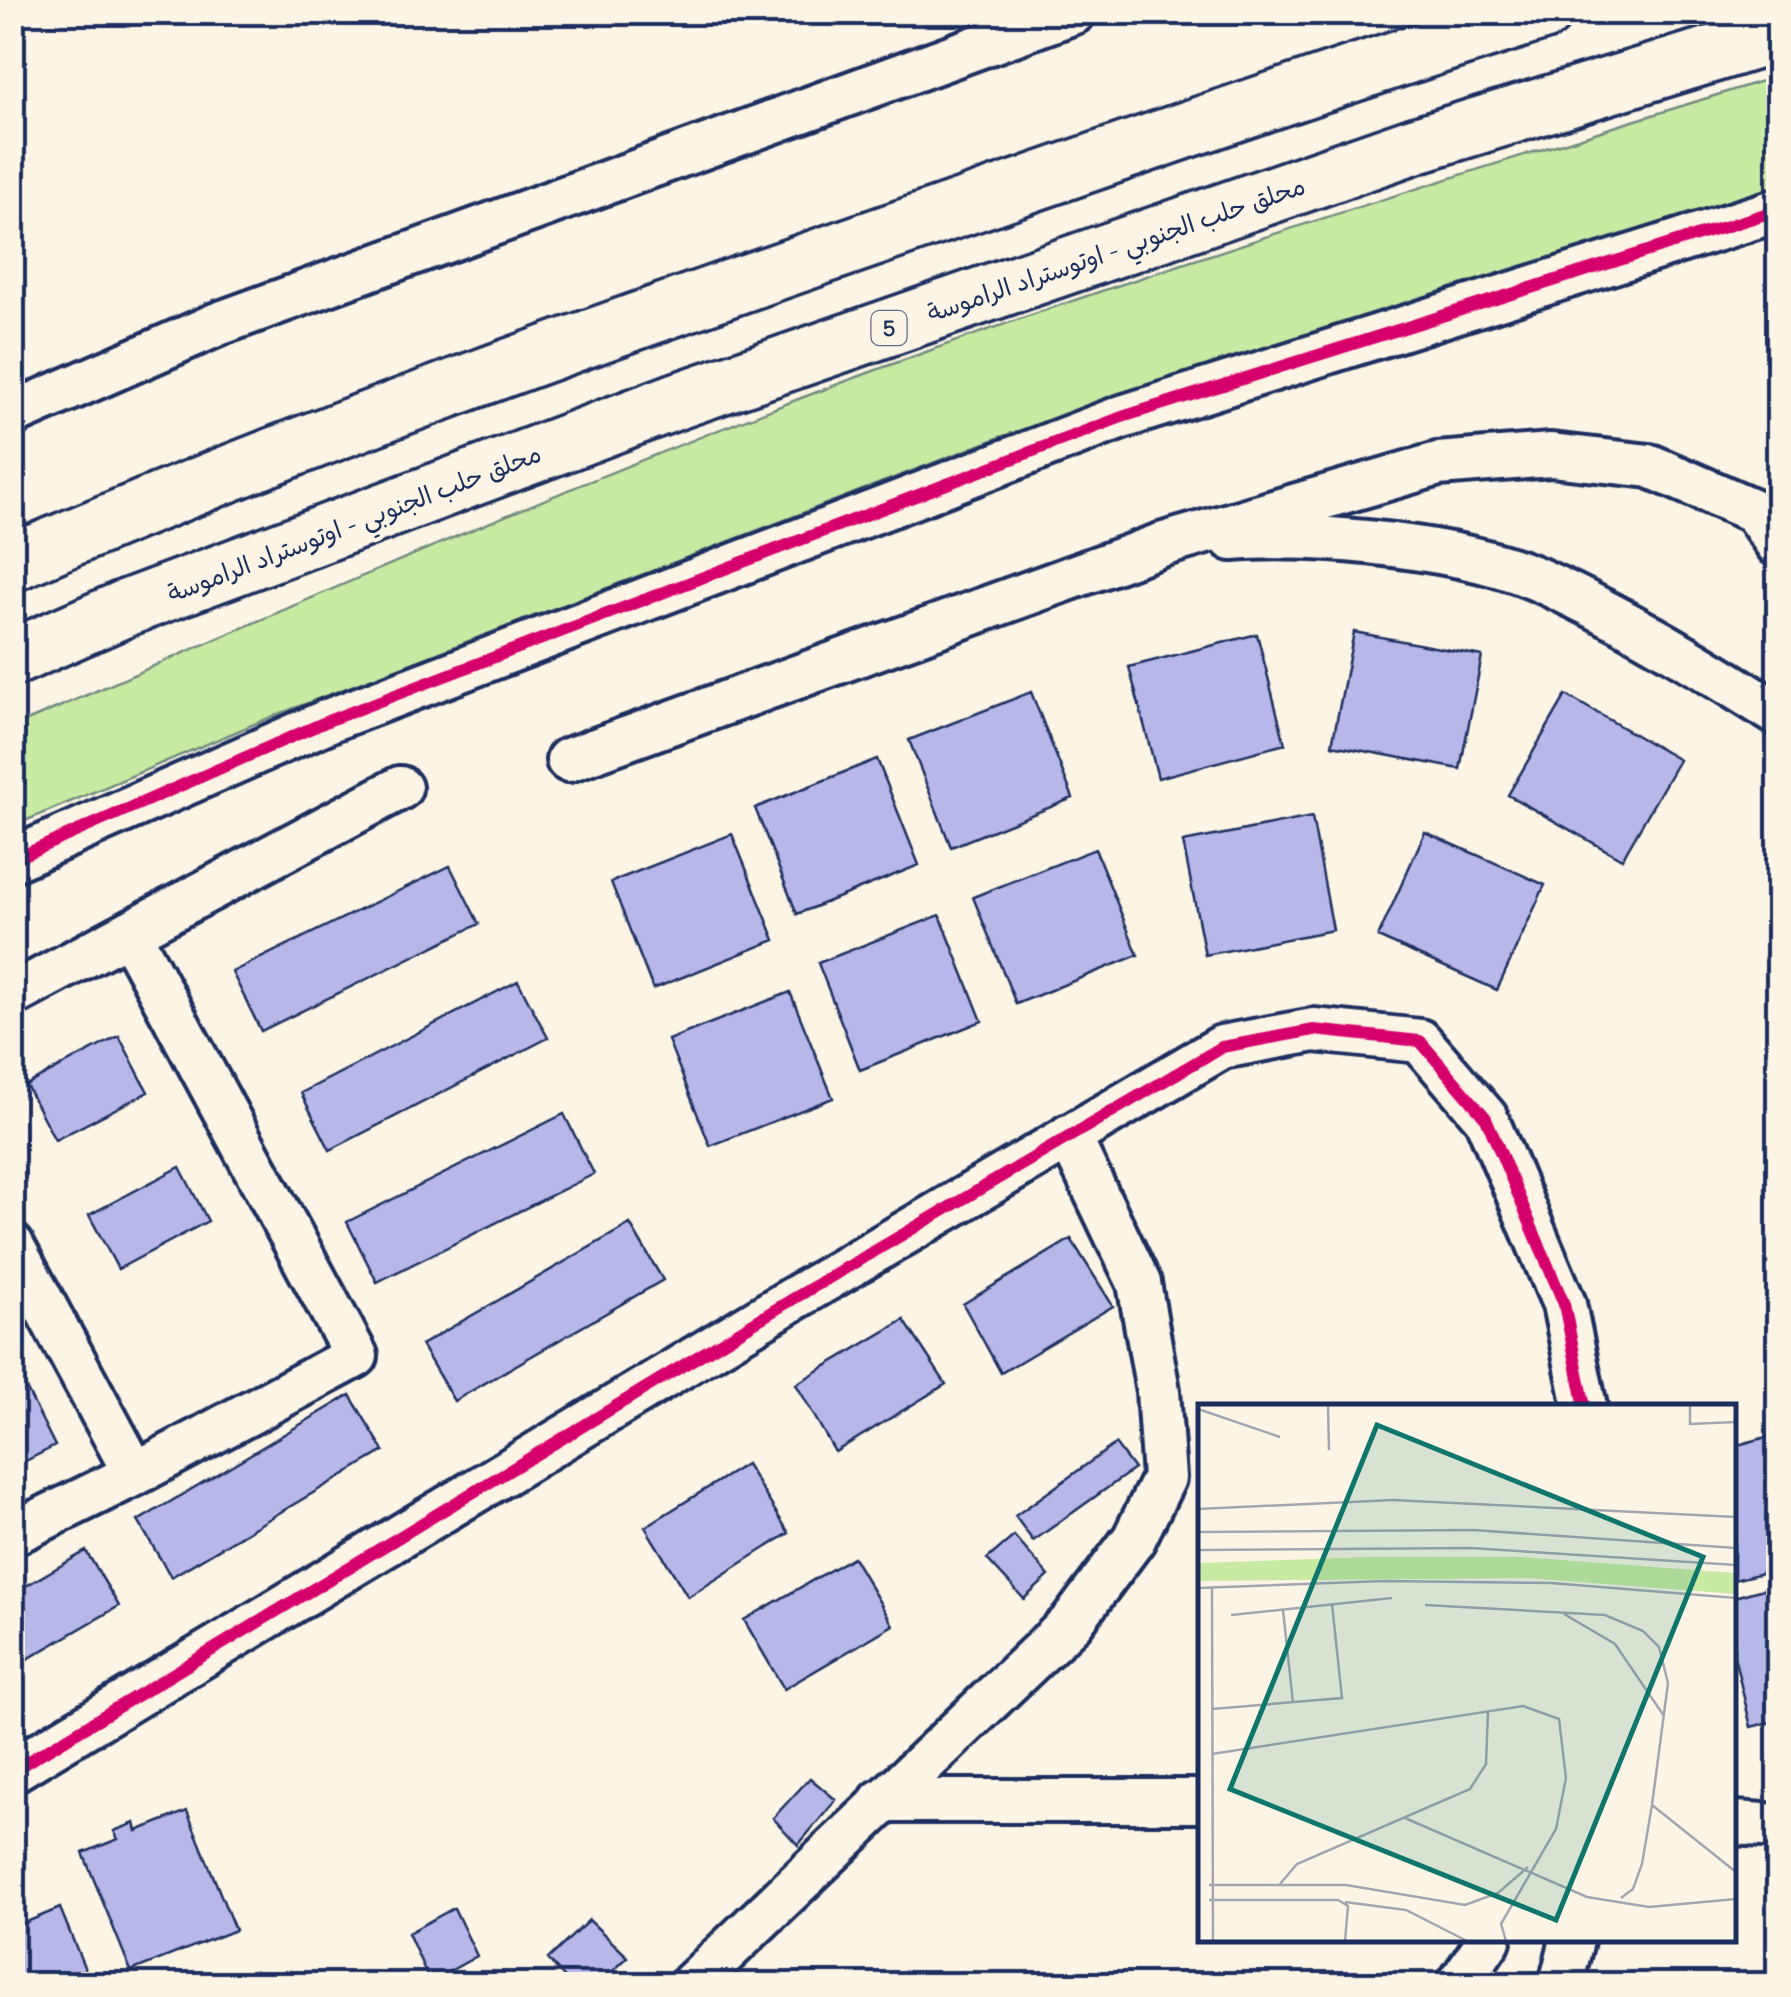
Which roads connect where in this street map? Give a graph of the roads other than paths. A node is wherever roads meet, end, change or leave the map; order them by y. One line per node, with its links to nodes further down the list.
1 (1074, 12): 5 (street)
2 (1544, 12): 8 (highway)
3 (1778, 34): 9 (highway, محلق حلب الجنوبي - اوتوستراد الراموسة / 5)
4 (1778, 210): 13 (street)
5 (12, 414)
6 (1161, 545): 7 (street); 10 (street); 11 (street)
7 (1778, 545)
8 (12, 564)
9 (12, 658)
10 (1778, 714)
11 (568, 760)
12 (400, 788): 14 (street)
13 (12, 860)
14 (129, 932): 15 (street); 19 (street)
15 (12, 995)
16 (1069, 1136): 18 (street); 21 (street); 22 (street)
17 (12, 1245): 19 (street)
18 (1584, 1404)
19 (136, 1474): 20 (street)
20 (12, 1534)
21 (12, 1771)
22 (881, 1801): 23 (street); 28 (street)
23 (1198, 1801)
24 (1736, 1824): 25 (street)
25 (1778, 1826)
26 (1488, 1942): 29 (street)
27 (1572, 1942): 30 (street)
28 (692, 1984)
29 (1459, 1984)
30 (1561, 1984)

